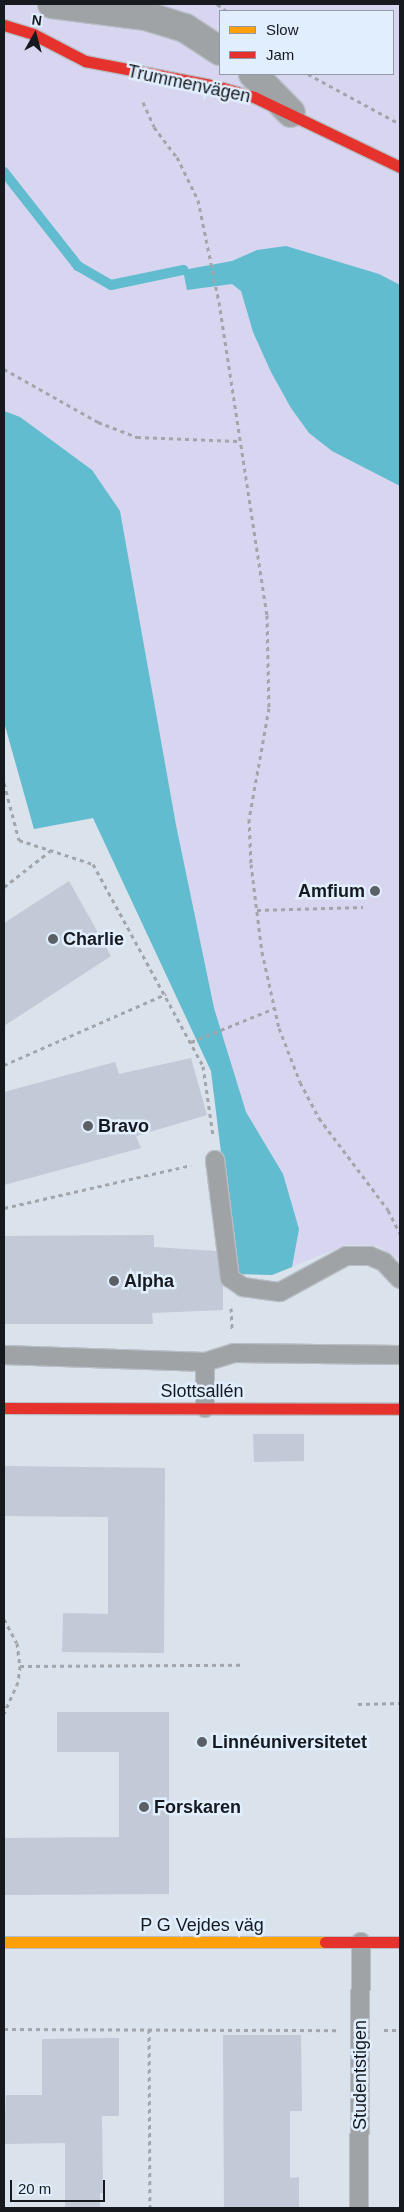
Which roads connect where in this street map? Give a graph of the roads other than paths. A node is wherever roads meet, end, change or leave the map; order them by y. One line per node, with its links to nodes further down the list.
1 (52, 4): 3 (street)
2 (4, 25): 5 (street, Trummenvägen)
3 (219, 50)
4 (254, 75): 5 (street, Trummenvägen)
5 (291, 113): 6 (street, Trummenvägen)
6 (400, 167)
7 (215, 1160): 8 (lane)
8 (400, 1279)
9 (4, 1355): 11 (lane)
10 (400, 1355): 11 (lane)
11 (205, 1362): 13 (lane)
12 (4, 1408): 13 (street, Slottsallén)
13 (205, 1408): 14 (street, Slottsallén)
14 (400, 1409)
15 (4, 1942): 16 (street, P G Vejdes väg)
16 (361, 1942): 17 (street, P G Vejdes väg); 18 (lane, Studentstigen)
17 (400, 1942)
18 (359, 2208)

